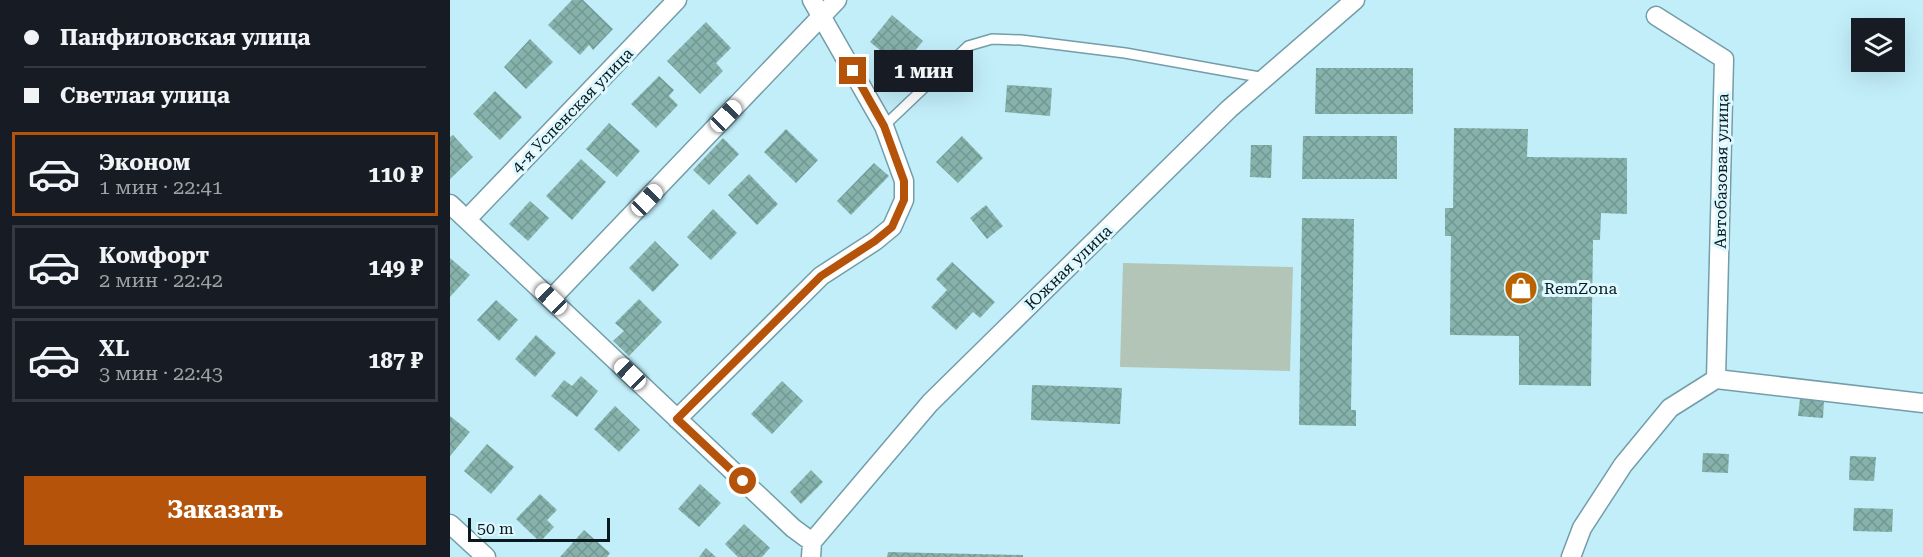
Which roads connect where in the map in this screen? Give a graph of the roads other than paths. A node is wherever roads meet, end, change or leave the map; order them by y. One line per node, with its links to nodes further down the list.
1 (677, 0): 10 (street, 4-я Успенская улица)
2 (812, 0): 6 (street)
3 (837, 0): 6 (street)
4 (1355, 0): 7 (street, Южная улица)
5 (1655, 5): 12 (street, Автобазовая улица)
6 (822, 16): 8 (street); 11 (street)
7 (1265, 78): 8 (lane); 16 (street, Южная улица)
8 (884, 126): 14 (street)
9 (450, 204): 10 (street)
10 (467, 219): 11 (street)
11 (551, 299): 14 (street)
12 (1716, 379): 13 (street); 18 (street)
13 (1923, 403)
14 (677, 419): 16 (street)
15 (450, 524): 17 (street)
16 (811, 550)
17 (486, 557)
18 (1571, 557)

